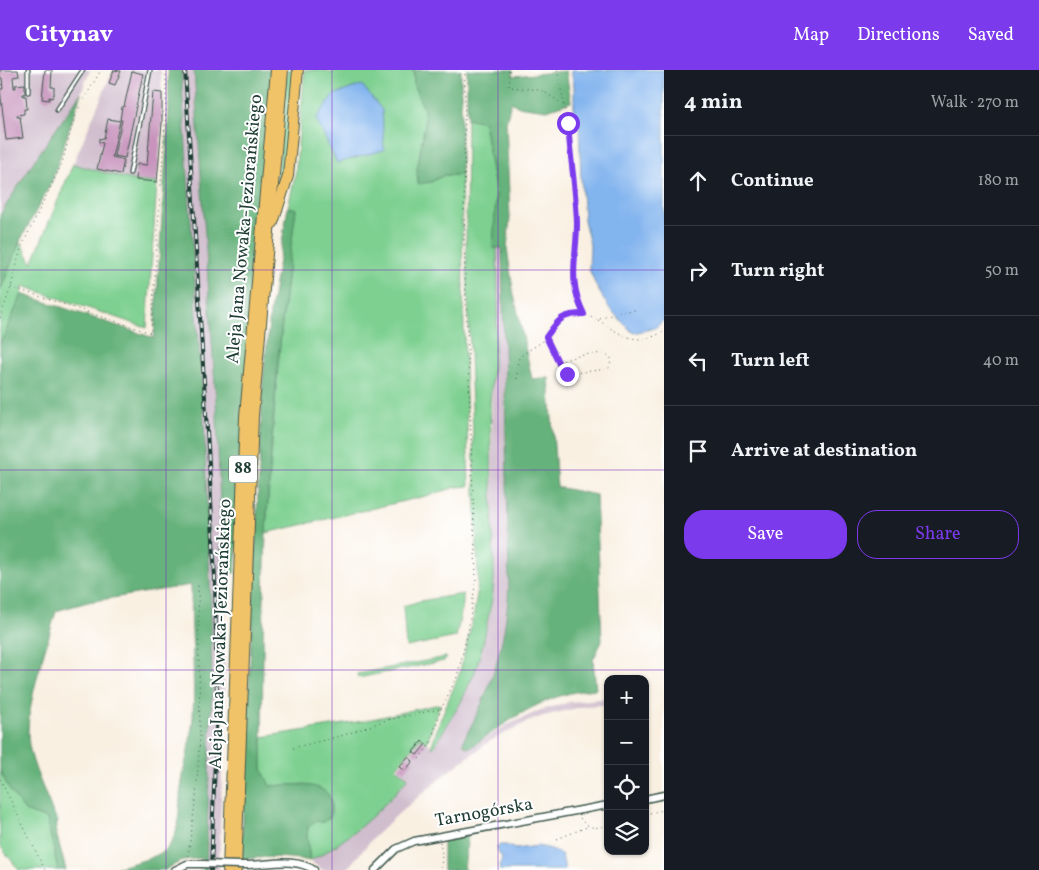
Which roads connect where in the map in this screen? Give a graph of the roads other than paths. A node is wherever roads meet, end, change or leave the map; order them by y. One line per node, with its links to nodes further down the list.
1 (28, 70): 7 (lane)
2 (83, 70): 8 (lane)
3 (150, 70): 9 (lane)
4 (276, 70): 16 (main road, Aleja Jana Nowaka-Jeziorańskiego / 88)
5 (283, 70): 10 (main road, Aleja Jana Nowaka-Jeziorańskiego / 88)
6 (298, 70): 10 (main road)
7 (28, 92)
8 (57, 110)
9 (130, 173)
10 (268, 240): 14 (main road, Aleja Jana Nowaka-Jeziorańskiego / 88)
11 (664, 795): 12 (street)
12 (649, 798)
13 (604, 807): 18 (street, Tarnogórska)
14 (239, 868): 15 (street, bridge); 17 (street)
15 (175, 870)
16 (228, 870)
17 (314, 870)
18 (375, 870)

